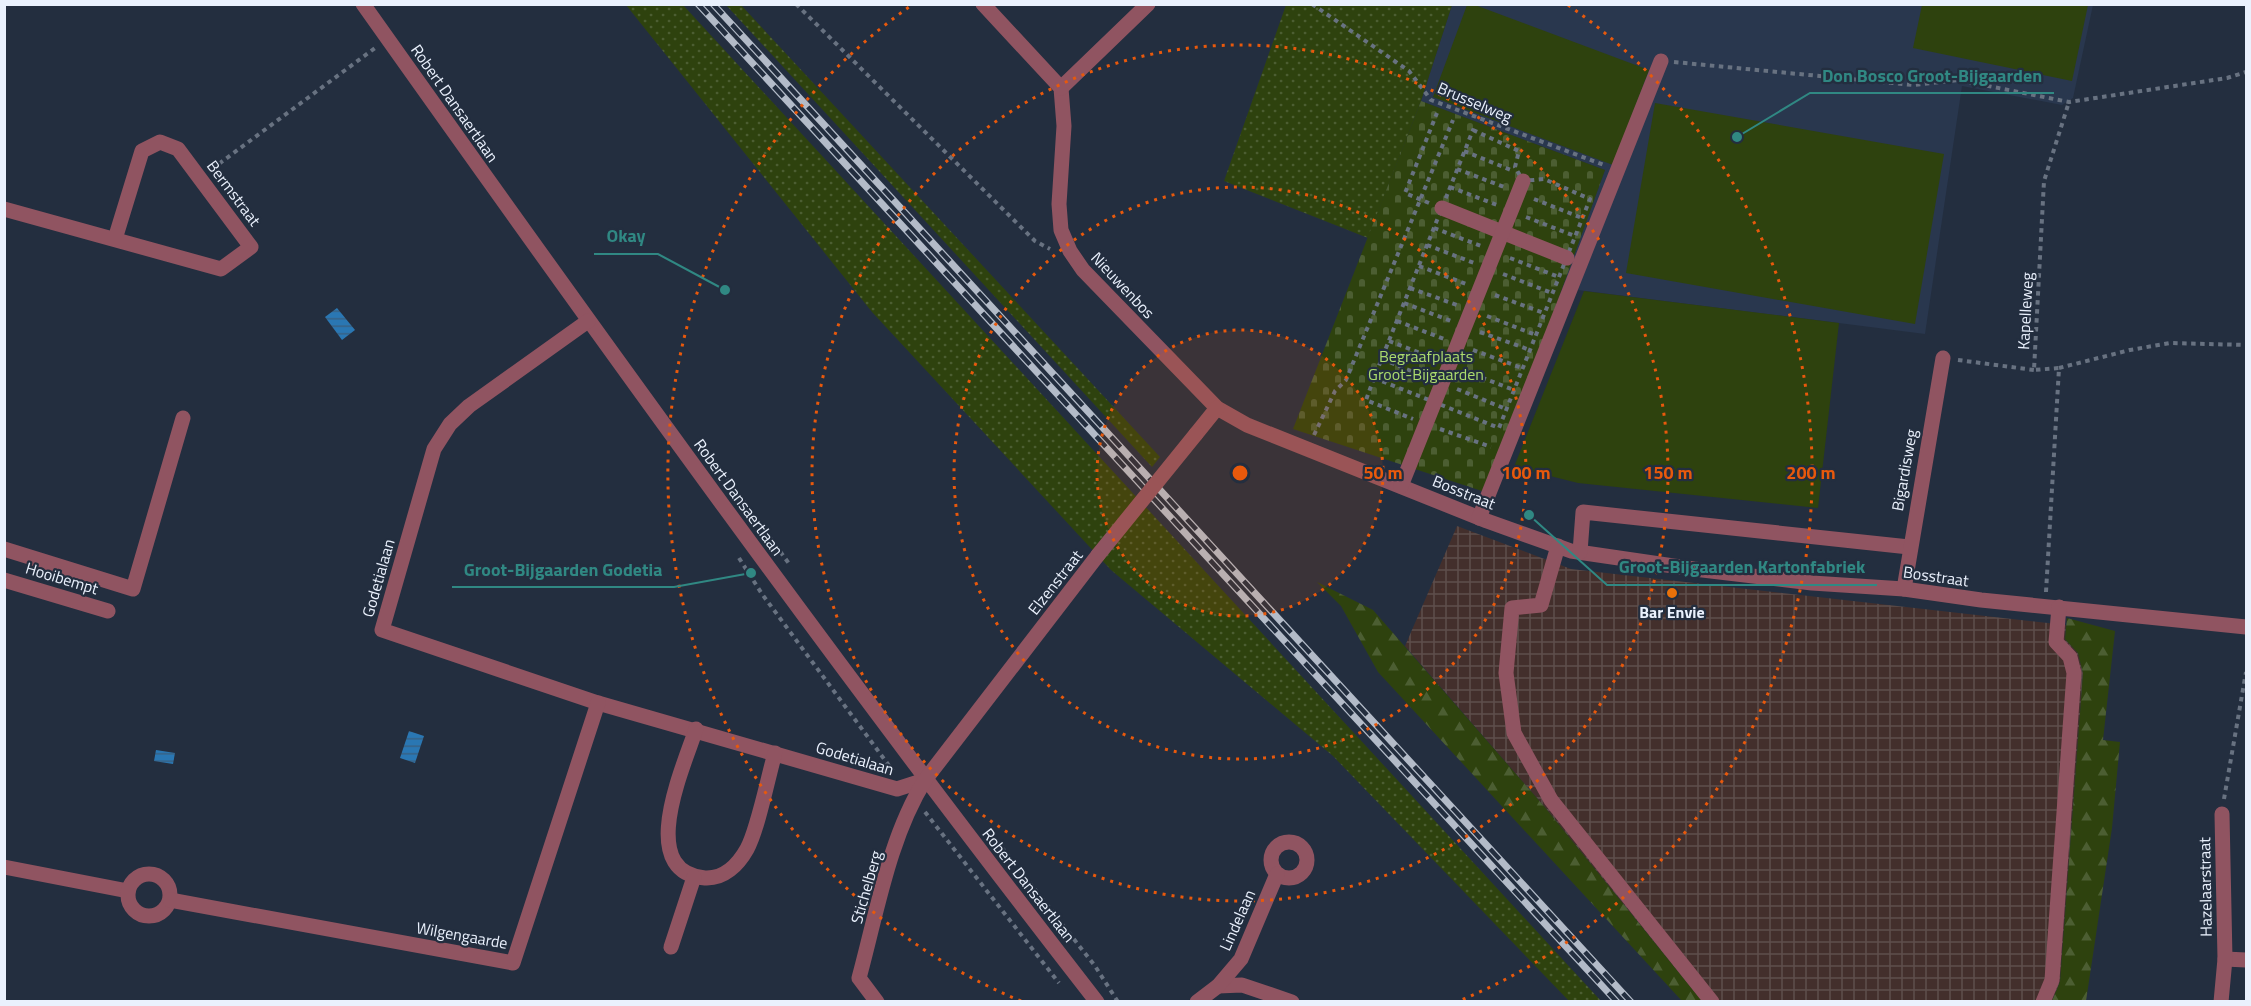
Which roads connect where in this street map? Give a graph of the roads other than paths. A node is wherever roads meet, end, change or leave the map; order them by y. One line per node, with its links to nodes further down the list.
1 (363, 4): 12 (street, Robert Dansaertlaan)
2 (983, 4): 5 (street)
3 (1148, 4): 5 (street)
4 (1661, 61): 17 (street)
5 (1061, 88): 14 (street, Nieuwenbos)
6 (1521, 177): 9 (street)
7 (4, 208): 10 (street, Bermstraat)
8 (1442, 208): 9 (street)
9 (1503, 232): 11 (street); 16 (street)
10 (115, 239): 10 (street, Bermstraat)
11 (1566, 258)
12 (588, 321): 27 (street, Godetialaan); 30 (street, Robert Dansaertlaan)
13 (1943, 358): 19 (street, Bigardisweg)
14 (1217, 408): 16 (street, Bosstraat); 30 (street, Elzenstraat, bridge)
15 (183, 418): 20 (street)
16 (1401, 486): 17 (street, Bosstraat)
17 (1479, 518): 18 (street, Bosstraat)
18 (1558, 546): 21 (street, Bosstraat); 45 (street)
19 (1909, 547): 21 (street); 23 (street, Bigardisweg)
20 (4, 549)
21 (1580, 552): 23 (street, Bosstraat)
22 (4, 580): 25 (street, Hooibempt)
23 (1904, 590): 24 (street, Bosstraat)
24 (2052, 606): 26 (street, Bosstraat); 46 (street)
25 (108, 611)
26 (2247, 627)
27 (598, 703): 28 (street, Godetialaan); 36 (street, Wilgengaarde)
28 (696, 729): 29 (street, Godetialaan); 34 (street)
29 (775, 753): 30 (street, Godetialaan); 34 (street)
30 (924, 780): 41 (street, Stichelberg); 42 (street, Robert Dansaertlaan)
31 (2222, 814): 38 (street, Hazelaarstraat)
32 (4, 867): 35 (street)
33 (1277, 874): 40 (street, Lindelaan)
34 (694, 877): 37 (street)
35 (128, 891): 36 (street); 36 (street)
36 (170, 900)
37 (671, 947)
38 (2225, 958): 39 (street, Hazelaarstraat); 47 (street, Hazelaarstraat)
39 (2247, 960)
40 (1218, 986): 43 (street, Lindelaan); 44 (street)
41 (877, 1002)
42 (1097, 1002)
43 (1197, 1002)
44 (1292, 1002)
45 (1713, 1002)
46 (2043, 1002)
47 (2220, 1002)

